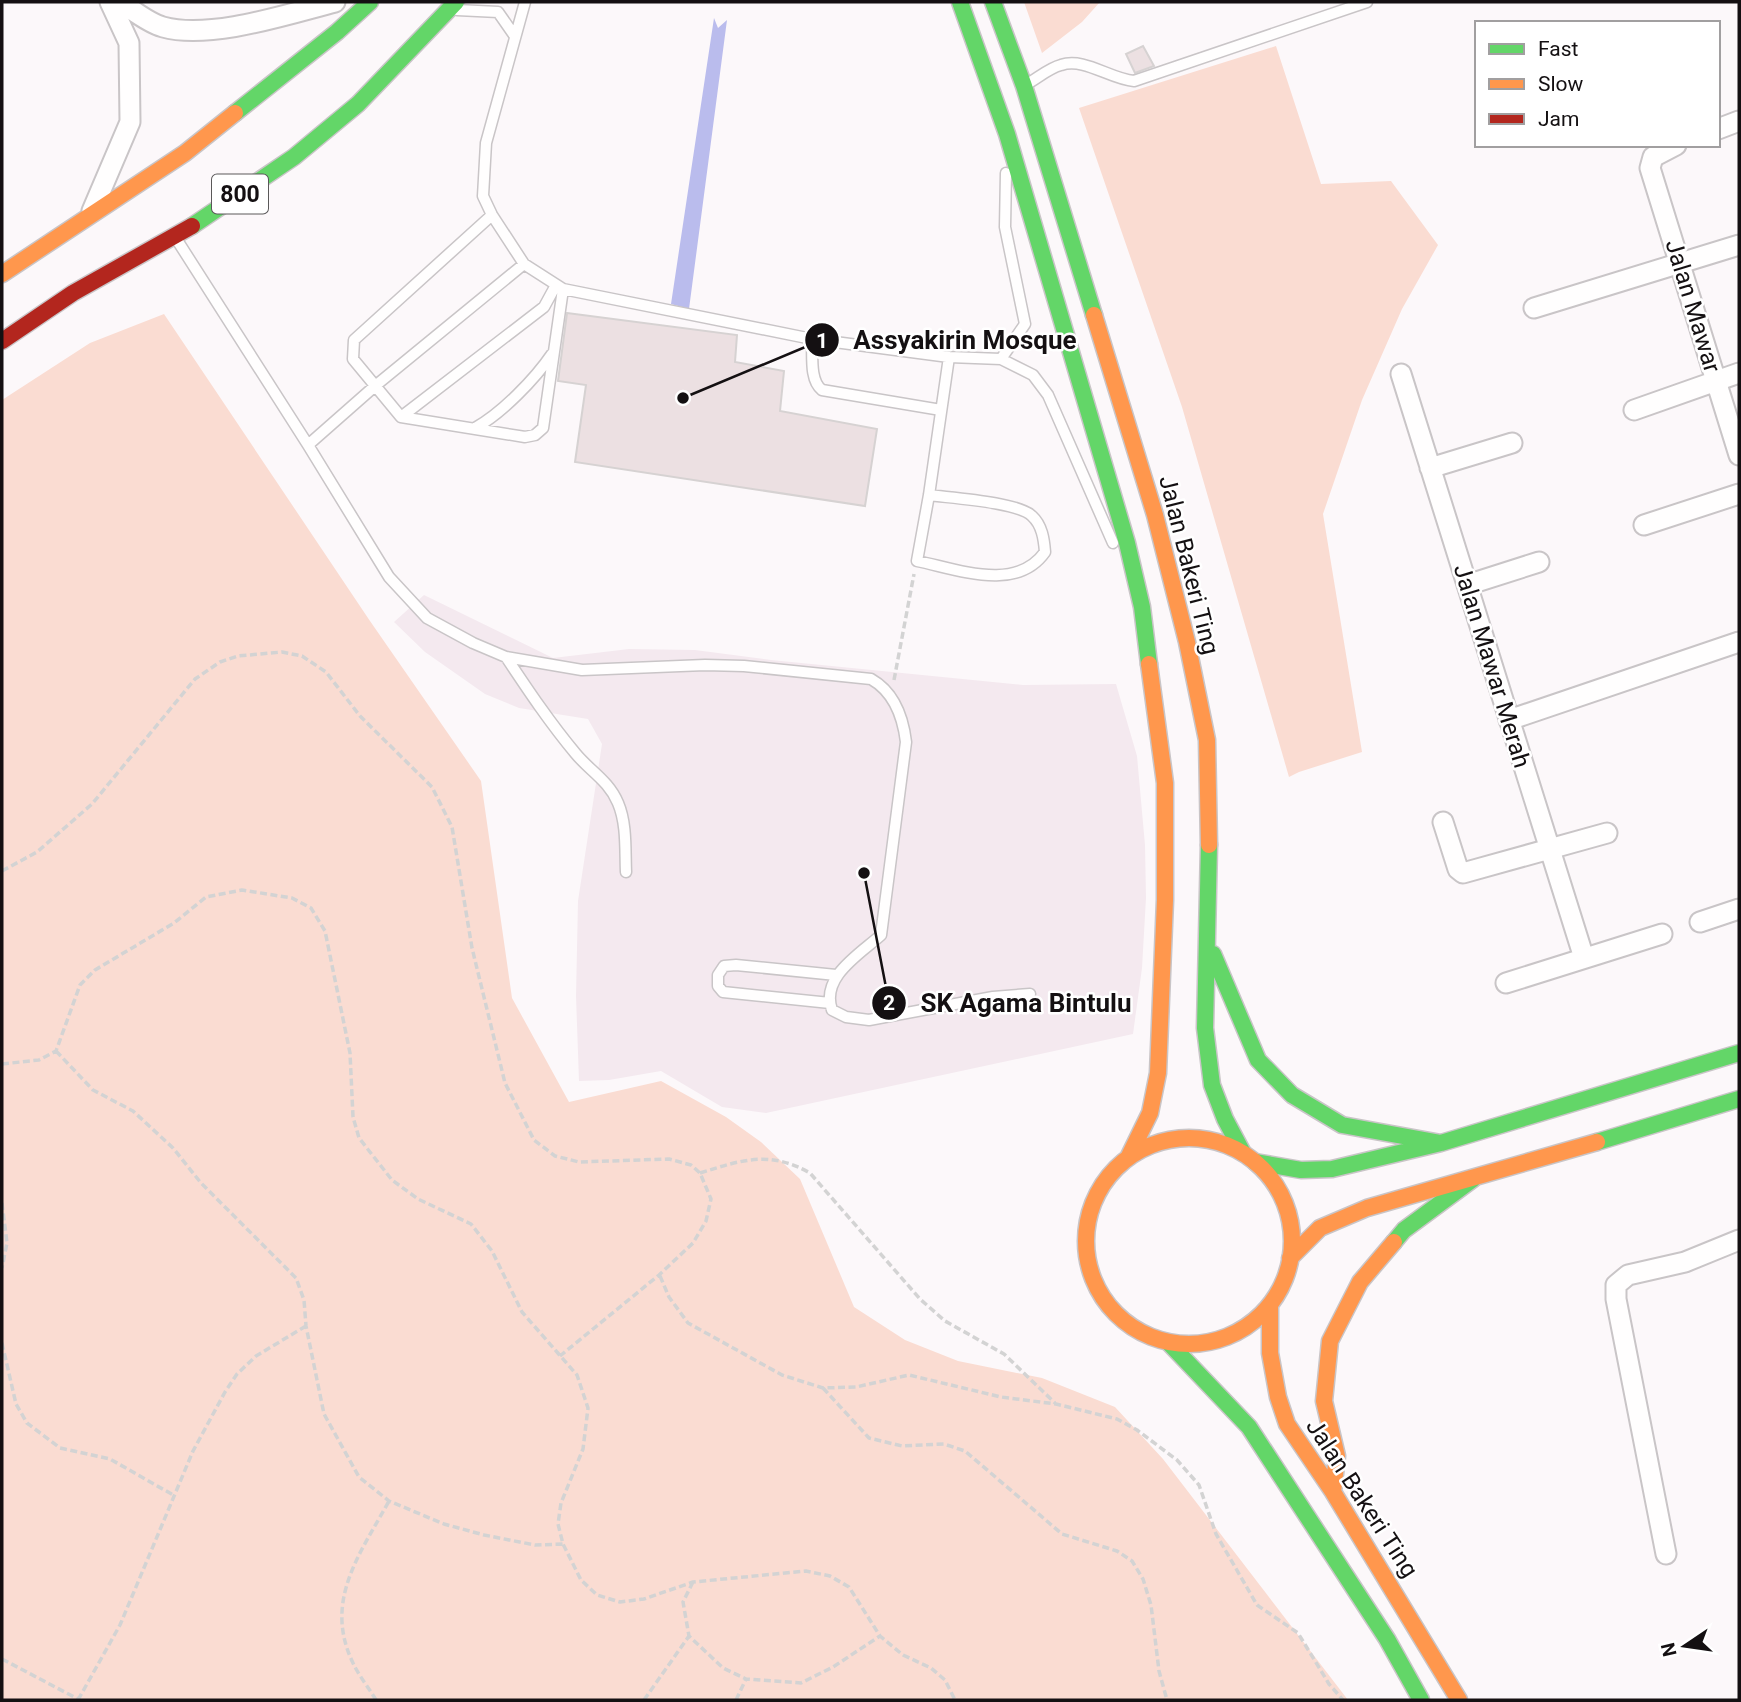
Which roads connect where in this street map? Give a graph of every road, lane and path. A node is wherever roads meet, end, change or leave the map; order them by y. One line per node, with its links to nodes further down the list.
1 (110, 2): 17 (street)
2 (120, 2): 3 (street)
3 (335, 2)
4 (370, 2): 17 (main road, 800)
5 (525, 2): 10 (lane)
6 (960, 2): 14 (main road)
7 (993, 2): 11 (main road, Jalan Bakeri Ting)
8 (1367, 2): 11 (lane)
9 (453, 6): 10 (lane); 18 (main road, 800)
10 (514, 35): 16 (lane)
11 (1024, 86): 63 (main road, Jalan Bakeri Ting)
12 (1739, 121): 13 (street)
13 (1720, 128)
14 (1007, 134): 29 (lane); 50 (main road)
15 (1672, 147): 20 (street, Jalan Mawar)
16 (492, 215): 21 (lane); 33 (lane)
17 (91, 216): 22 (main road, 800)
18 (175, 237): 26 (main road, 800); 39 (lane)
19 (1739, 245): 20 (street)
20 (1679, 262): 24 (street); 32 (street, Jalan Mawar)
21 (524, 264): 23 (lane); 33 (lane)
22 (2, 274)
23 (560, 287): 25 (lane); 27 (lane); 36 (lane)
24 (1534, 308)
25 (811, 339): 28 (lane); 34 (lane)
26 (2, 341)
27 (554, 351): 37 (lane); 37 (lane)
28 (949, 357): 29 (lane); 34 (lane)
29 (1001, 359): 45 (lane)
30 (1739, 373): 32 (street)
31 (1401, 374): 41 (street, Jalan Mawar Merah)
32 (1716, 380): 35 (street); 40 (street, Jalan Mawar)
33 (375, 386): 36 (lane); 39 (lane)
34 (941, 410): 43 (lane)
35 (1634, 410)
36 (401, 417): 37 (lane)
37 (474, 428)
38 (1512, 443): 41 (street)
39 (308, 445): 52 (lane)
40 (1739, 455)
41 (1430, 468): 49 (street, Jalan Mawar Merah)
42 (1739, 494): 44 (street)
43 (929, 495): 47 (lane); 47 (lane)
44 (1644, 525)
45 (1115, 548)
46 (1121, 560): 50 (lane)
47 (917, 561): 53 (path)
48 (1539, 562): 49 (street)
49 (1466, 585): 54 (street, Jalan Mawar Merah)
50 (1142, 607): 74 (main road)
51 (1739, 642): 54 (street)
52 (506, 657): 53 (lane); 59 (lane)
53 (891, 695): 65 (lane)
54 (1509, 720): 57 (street, Jalan Mawar Merah)
55 (1443, 822): 57 (street)
56 (1607, 833): 57 (street)
57 (1550, 850): 64 (street, Jalan Mawar Merah)
58 (2, 870): 76 (path)
59 (626, 873)
60 (1739, 909): 61 (street)
61 (1700, 922)
62 (1662, 934): 64 (street)
63 (1207, 940): 73 (main road); 75 (main road, Jalan Bakeri Ting)
64 (1584, 958): 66 (street)
65 (836, 975): 68 (lane); 68 (lane)
66 (1506, 983)
67 (1030, 994): 68 (lane)
68 (830, 1003)
69 (55, 1051): 71 (path); 84 (path); 87 (path)
70 (1739, 1053): 73 (main road)
71 (2, 1064)
72 (1739, 1099): 77 (main road)
73 (1441, 1143): 75 (main road)
74 (1129, 1156): 75 (main road); 86 (main road)
75 (1249, 1158): 80 (main road)
76 (699, 1173): 82 (path); 89 (path)
77 (1473, 1179): 80 (main road); 90 (main road)
78 (2, 1203): 81 (path)
79 (1739, 1240): 94 (street)
80 (1290, 1258): 83 (main road)
81 (2, 1268)
82 (659, 1275): 87 (path); 88 (path)
83 (1270, 1304): 86 (main road); 90 (main road, Jalan Bakeri Ting)
84 (306, 1326): 91 (path); 92 (path)
85 (2, 1343): 91 (path)
86 (1169, 1343): 107 (main road)
87 (560, 1356): 93 (path)
88 (823, 1388): 89 (path); 105 (path)
89 (1056, 1404): 106 (path)
90 (1333, 1492): 108 (main road, Jalan Bakeri Ting)
91 (175, 1496): 100 (path)
92 (389, 1501): 93 (path); 101 (path)
93 (564, 1544): 95 (path)
94 (1666, 1554)
95 (693, 1582): 96 (path); 97 (path)
96 (690, 1636): 99 (path); 102 (path)
97 (880, 1636): 99 (path); 104 (path)
98 (2, 1659): 100 (path)
99 (746, 1679): 103 (path)
100 (78, 1700)
101 (376, 1700)
102 (643, 1700)
103 (736, 1700)
104 (955, 1700)
105 (1167, 1700)
106 (1343, 1700)
107 (1421, 1700)
108 (1460, 1700)

